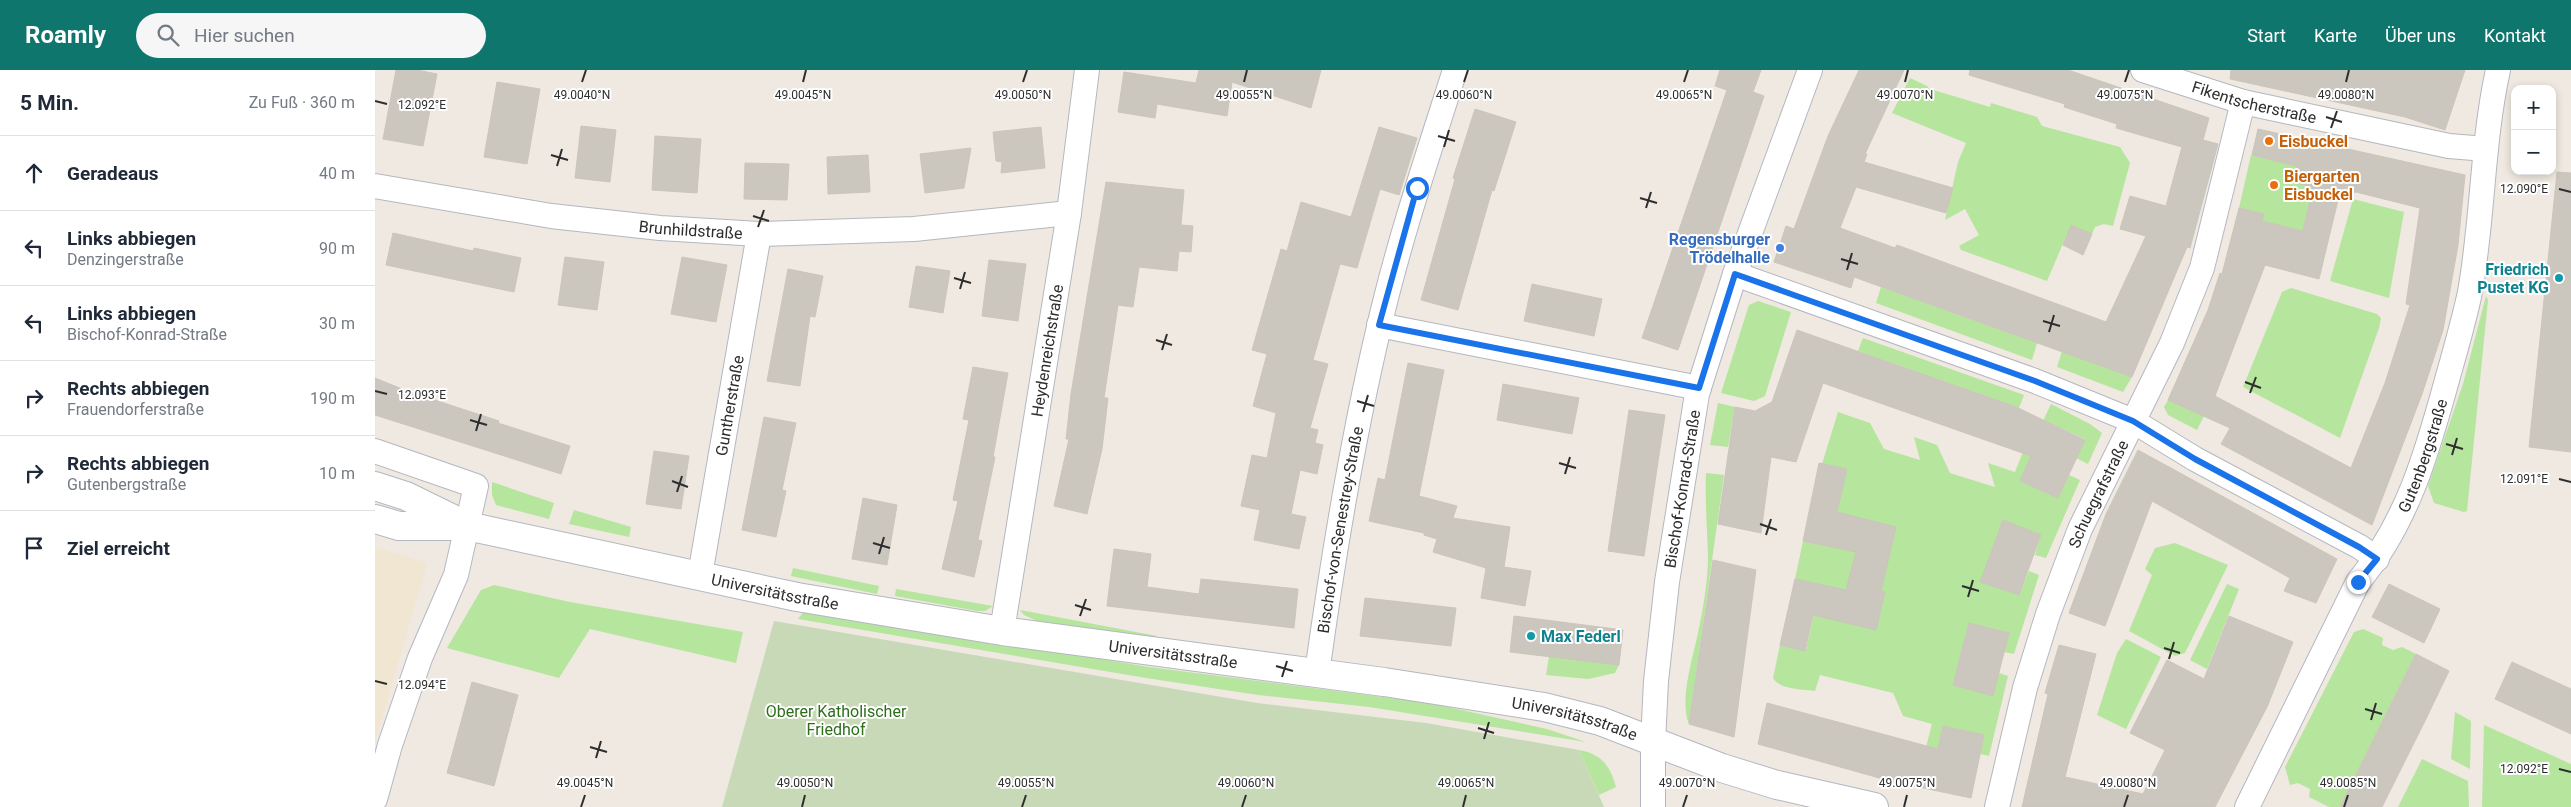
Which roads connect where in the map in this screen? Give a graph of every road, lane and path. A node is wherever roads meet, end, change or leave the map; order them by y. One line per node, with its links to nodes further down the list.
1 (1087, 70): 9 (street, Heydenreichstraße)
2 (1455, 70): 12 (street, Bischof-von-Senestrey-Straße)
3 (1810, 70): 11 (street, Bischof-Konrad-Straße)
4 (2143, 70): 6 (street, Fikentscherstraße)
5 (2498, 70): 7 (street, Gutenbergstraße)
6 (2243, 102): 7 (street, Fikentscherstraße); 14 (street, Schuegrafstraße)
7 (2486, 149): 19 (street, Gutenbergstraße)
8 (375, 186): 10 (street, Brunhildstraße)
9 (1069, 213): 10 (street, Brunhildstraße); 21 (street, Heydenreichstraße)
10 (759, 234): 20 (street, Guntherstraße)
11 (1735, 274): 13 (street, Bischof-Konrad-Straße); 14 (street)
12 (1379, 325): 13 (street); 22 (street, Bischof-von-Senestrey-Straße)
13 (1699, 388): 23 (street, Bischof-Konrad-Straße)
14 (2133, 421): 19 (street); 27 (street, Schuegrafstraße)
15 (375, 451): 18 (street)
16 (375, 486): 18 (street, Universitätsstraße)
17 (375, 519): 18 (street, Universitätsstraße)
18 (467, 526): 20 (street, Universitätsstraße); 24 (street)
19 (2377, 559): 28 (street, Gutenbergstraße)
20 (700, 575): 21 (street, Universitätsstraße)
21 (1002, 631): 22 (street, Universitätsstraße)
22 (1317, 673): 23 (street, Universitätsstraße)
23 (1653, 742): 25 (street, Bischof-Konrad-Straße); 26 (street, Universitätsstraße)
24 (375, 799)
25 (1653, 807)
26 (1874, 807)
27 (1997, 807)
28 (2247, 807)

